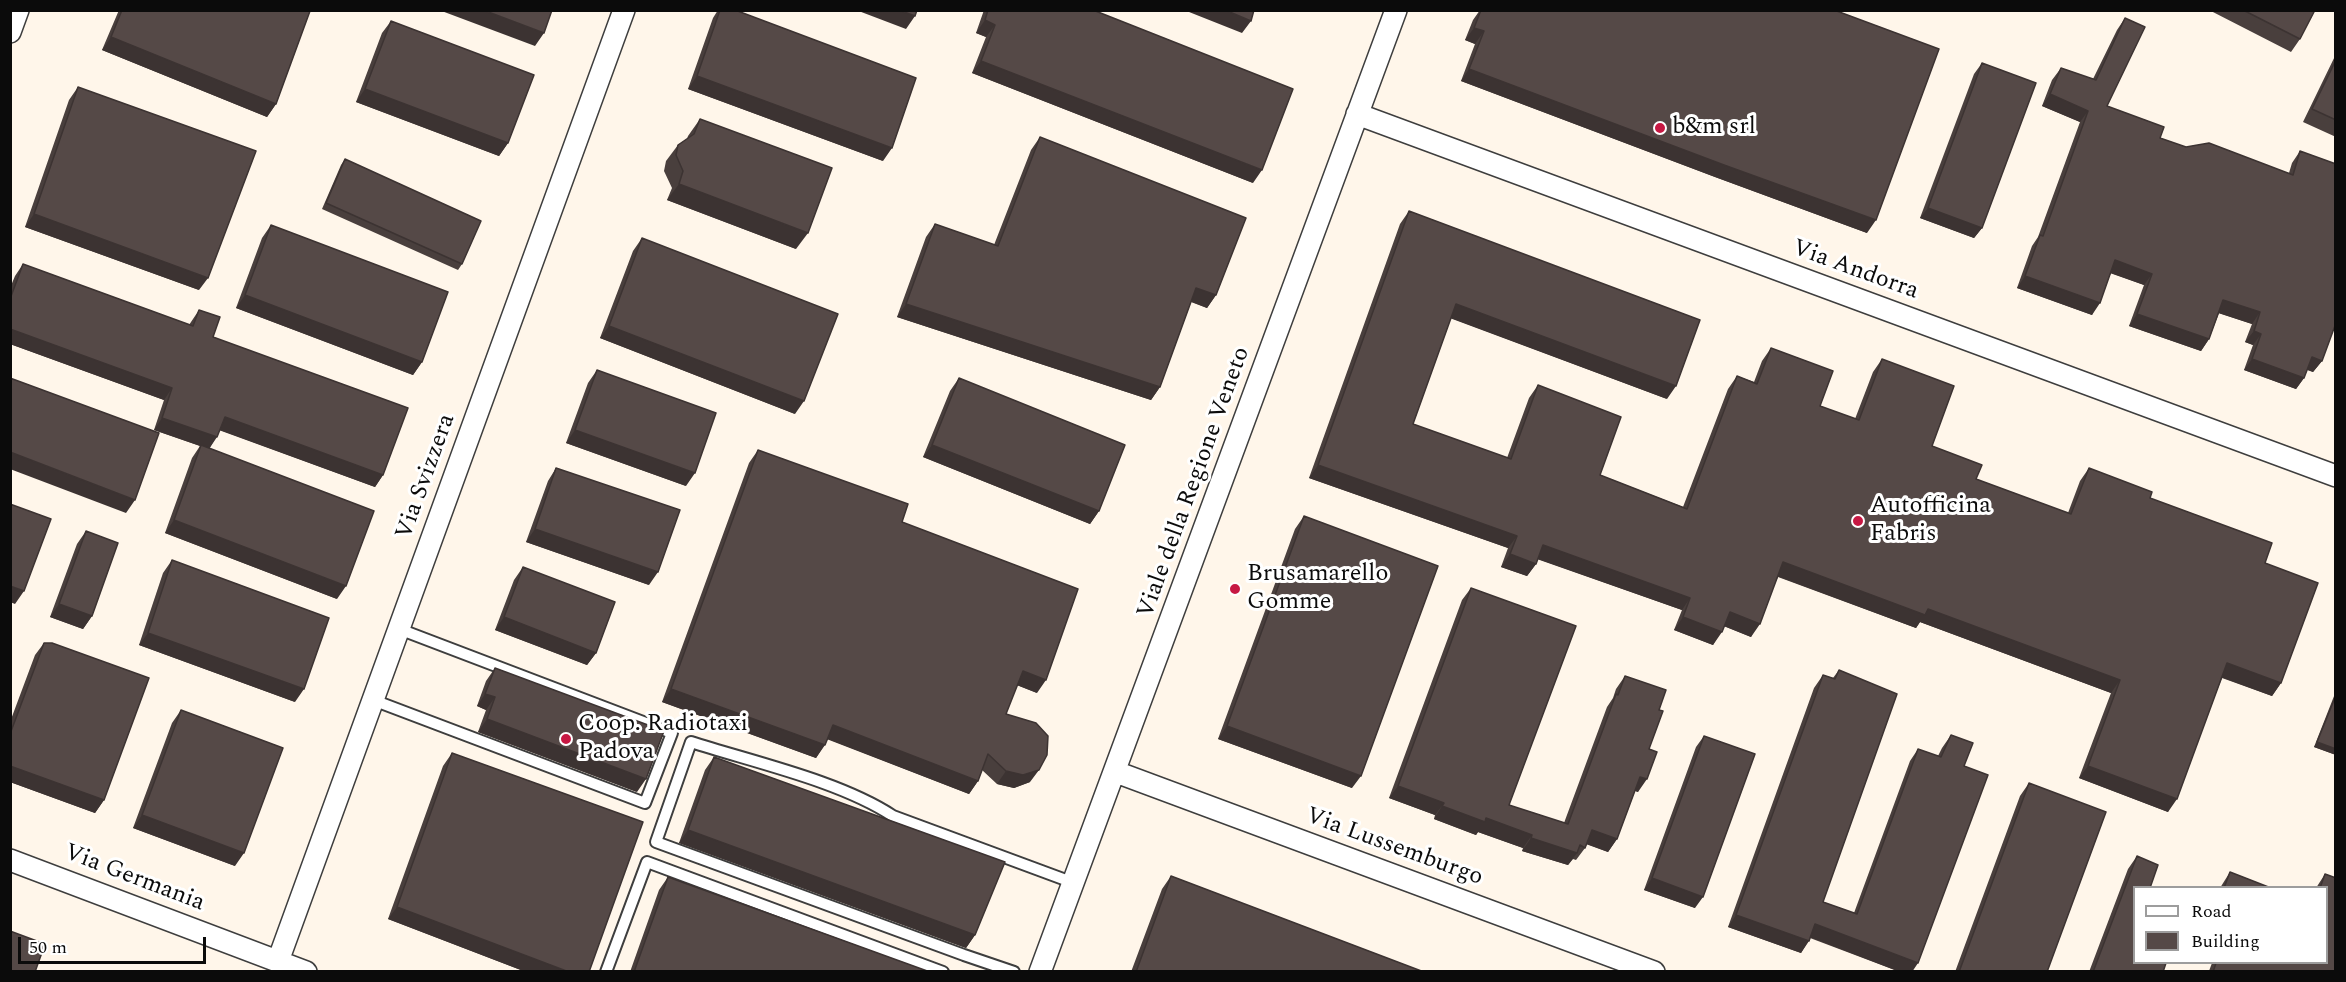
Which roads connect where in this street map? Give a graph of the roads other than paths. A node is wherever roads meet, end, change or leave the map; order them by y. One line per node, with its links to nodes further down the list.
1 (18, 10): 4 (street)
2 (624, 10): 7 (street, Via Svizzera)
3 (1396, 10): 5 (street, Viale della Regione Veneto)
4 (10, 32)
5 (1357, 114): 6 (street, Via Andorra); 9 (street, Viale della Regione Veneto)
6 (2336, 476)
7 (399, 628): 8 (street, Via Svizzera); 8 (lane)
8 (373, 700): 12 (street, Via Svizzera)
9 (1116, 772): 11 (street, Viale della Regione Veneto); 18 (street, Via Lussemburgo)
10 (10, 860): 12 (street, Via Germania)
11 (1074, 883): 16 (lane); 17 (street, Viale della Regione Veneto)
12 (278, 961): 13 (street, Via Germania)
13 (306, 972)
14 (606, 972): 15 (lane)
15 (943, 972)
16 (1014, 972)
17 (1040, 972)
18 (1654, 972)

